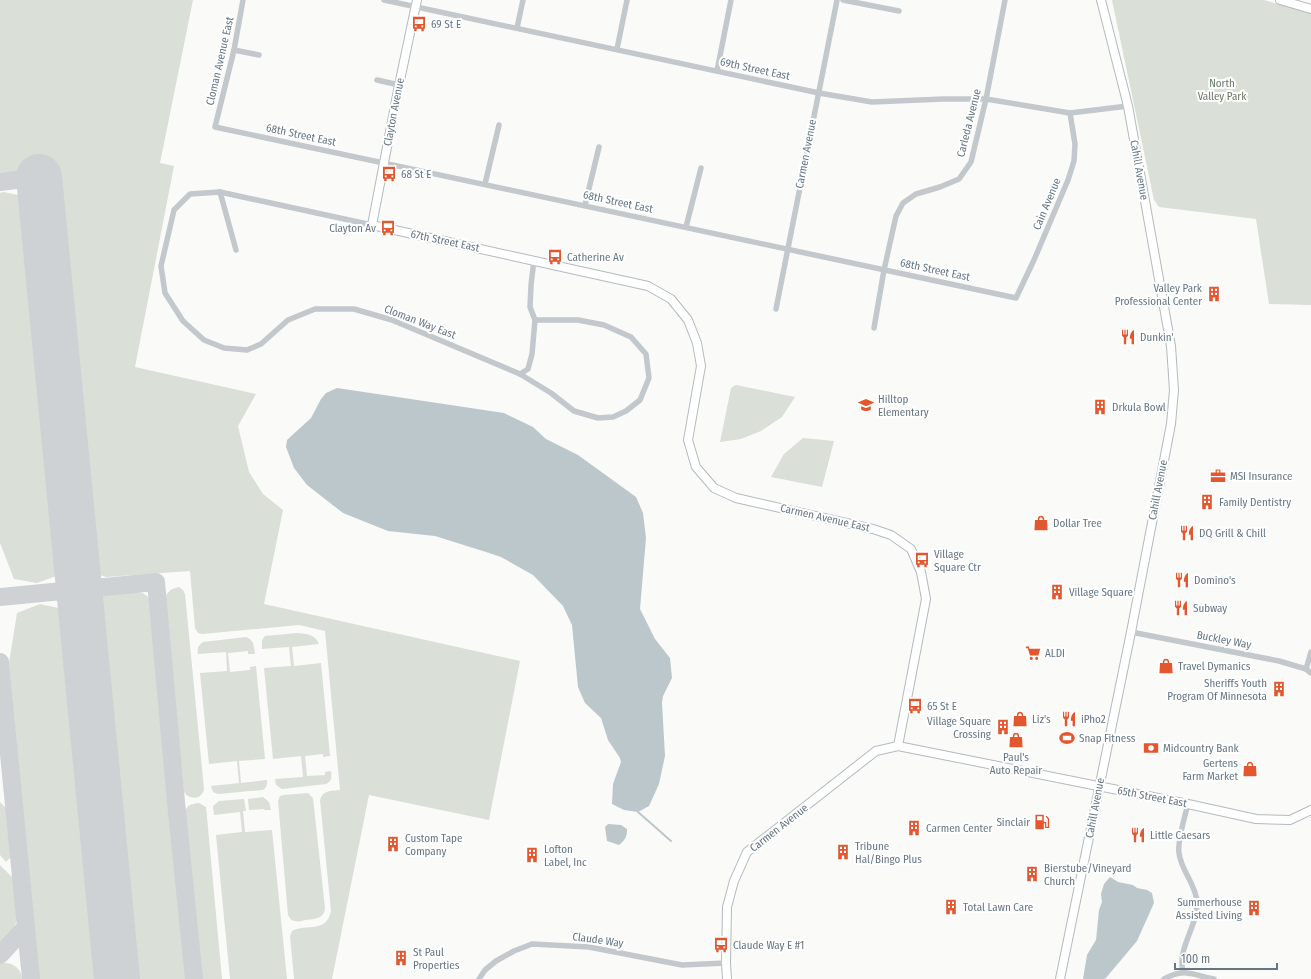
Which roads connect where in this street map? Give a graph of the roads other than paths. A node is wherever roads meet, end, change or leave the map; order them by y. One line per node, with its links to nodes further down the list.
1 (243, 0): 15 (street, Cloman Avenue East)
2 (384, 0): 11 (street, 69th Street East)
3 (523, 0): 14 (street)
4 (627, 0): 16 (street)
5 (731, 0): 18 (street)
6 (837, 0): 21 (street, Carmen Avenue)
7 (843, 0): 13 (street)
8 (1005, 0): 22 (street, Carleda Avenue)
9 (1101, 0): 23 (street, Cahill Avenue)
10 (1280, 0): 12 (street)
11 (416, 4): 14 (street, 69th Street East); 20 (street, Clayton Avenue)
12 (1311, 9)
13 (899, 11)
14 (517, 28): 16 (street, 69th Street East)
15 (234, 50): 17 (street); 26 (street, Cloman Avenue East)
16 (617, 50): 18 (street, 69th Street East)
17 (259, 55)
18 (717, 71): 21 (street, 69th Street East)
19 (377, 80): 20 (street)
20 (399, 84): 28 (street, Clayton Avenue)
21 (819, 93): 22 (street, 69th Street East); 36 (street, Carmen Avenue)
22 (986, 99): 24 (street, 69th Street East); 39 (street, Carleda Avenue)
23 (1128, 106): 24 (street, 69th Street East); 46 (street, Cahill Avenue)
24 (1070, 113): 40 (street, Cain Avenue)
25 (499, 125): 30 (street)
26 (215, 127): 28 (street, 68th Street East)
27 (599, 147): 33 (street)
28 (384, 163): 30 (street, 68th Street East); 34 (street, Clayton Avenue)
29 (701, 168): 35 (street)
30 (484, 184): 33 (street, 68th Street East)
31 (220, 192): 32 (street, 67th Street East); 34 (street, 67th Street East); 37 (street)
32 (190, 194): 45 (street, Cloman Way East)
33 (585, 205): 35 (street, 68th Street East)
34 (372, 225): 38 (street, 67th Street East)
35 (686, 227): 36 (street, 68th Street East)
36 (787, 249): 39 (street, 68th Street East); 41 (street, Carmen Avenue)
37 (236, 250)
38 (534, 260): 42 (street); 43 (street, 67th Street East)
39 (884, 270): 40 (street, 68th Street East); 44 (street, Carleda Avenue)
40 (1016, 298)
41 (776, 308)
42 (535, 320): 45 (street); 45 (street, Cloman Way East)
43 (688, 320): 50 (street, Carmen Avenue East)
44 (874, 328)
45 (520, 374)
46 (1131, 632): 48 (street, Buckley Way); 51 (street, Cahill Avenue)
47 (1311, 652): 48 (street)
48 (1306, 669): 49 (street, Buckley Way)
49 (1311, 673)
50 (898, 746): 51 (street, 65th Street East); 54 (street, Carmen Avenue)
51 (1099, 787): 52 (street, 65th Street East); 58 (street, Cahill Avenue)
52 (1188, 804): 53 (street, 65th Street East); 55 (street)
53 (1311, 810)
54 (726, 963): 56 (street, Claude Way); 57 (street, Carmen Avenue)
55 (1183, 972): 59 (street); 60 (street)
56 (479, 979)
57 (728, 979)
58 (1060, 979)
59 (1164, 979)
60 (1214, 979)

